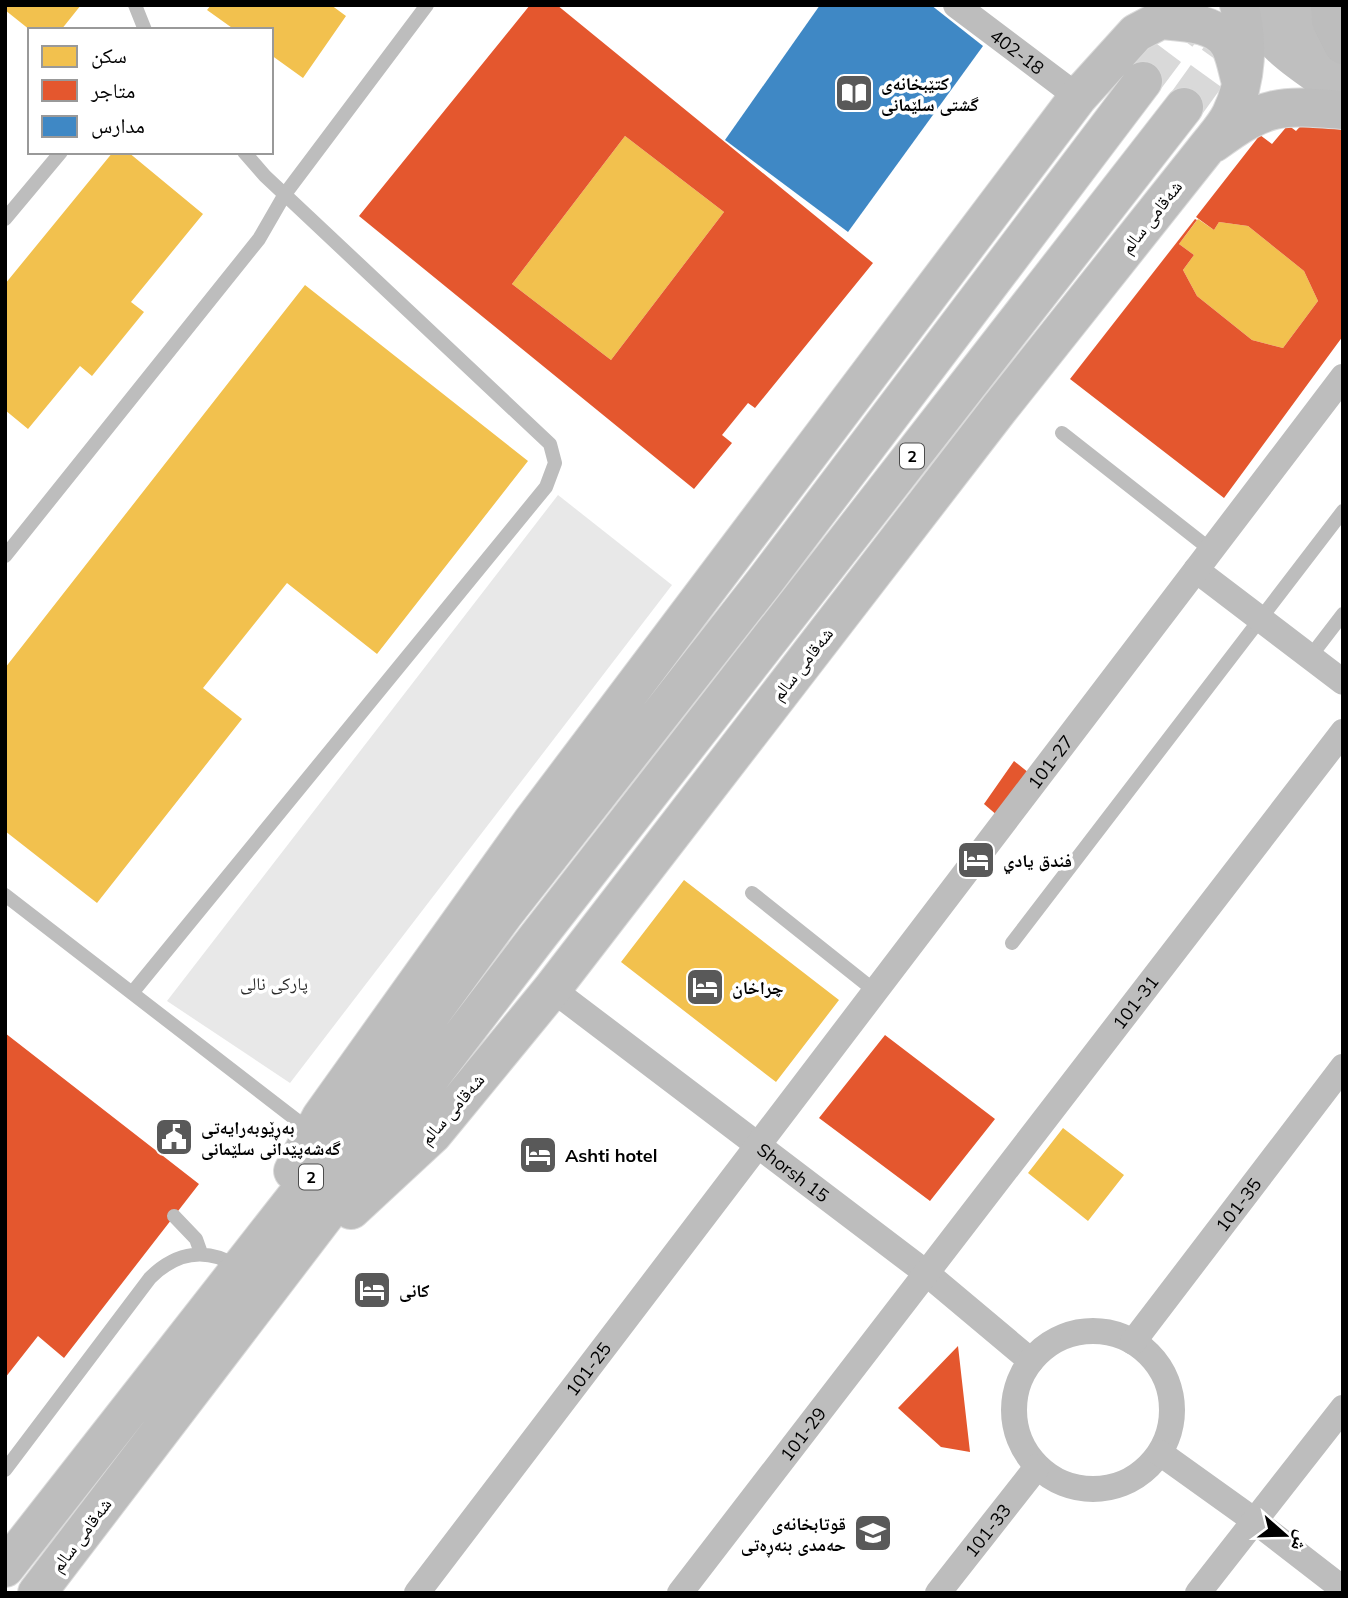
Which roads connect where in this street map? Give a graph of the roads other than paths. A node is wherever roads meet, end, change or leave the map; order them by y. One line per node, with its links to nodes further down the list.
1 (135, 5): 8 (lane)
2 (427, 5): 20 (lane)
3 (956, 5): 14 (street, 402-18)
4 (1239, 5): 12 (main road, شەقامی سالم)
5 (1252, 5): 6 (street)
6 (1294, 16): 9 (main road); 10 (street); 13 (street)
7 (1162, 19): 12 (main road); 14 (main road, شەقامی سالم)
8 (144, 28)
9 (1343, 45)
10 (1343, 51)
11 (1143, 81): 43 (main road, شەقامی سالم / 2)
12 (1241, 81): 17 (main road, شەقامی سالم)
13 (1343, 93)
14 (1079, 97): 39 (main road, شەقامی سالم)
15 (1184, 107): 43 (main road, شەقامی سالم / 2)
16 (1343, 110): 17 (main road)
17 (1204, 150): 35 (main road, شەقامی سالم)
18 (59, 154): 21 (lane)
19 (246, 154): 20 (lane)
20 (285, 194): 25 (lane); 37 (lane)
21 (5, 219)
22 (1343, 377): 26 (street, 101-27)
23 (1062, 433): 26 (lane)
24 (1343, 511): 28 (lane)
25 (5, 556)
26 (1203, 560): 28 (street); 36 (street, 101-27)
27 (1343, 614): 29 (lane)
28 (1260, 618): 29 (street); 34 (lane)
29 (1310, 657): 30 (street)
30 (1343, 682)
31 (1343, 732): 44 (street, 101-31)
32 (752, 893): 36 (lane)
33 (5, 895): 37 (lane)
34 (1012, 943)
35 (552, 989): 40 (street, Shorsh 15); 43 (main road, شەقامی سالم)
36 (875, 991): 40 (street, 101-27)
37 (132, 993): 39 (lane)
38 (1343, 1067): 45 (street, 101-35)
39 (313, 1133): 43 (main road, شەقامی سالم)
40 (757, 1146): 44 (street, Shorsh 15); 55 (street, 101-25)
41 (174, 1216): 42 (lane)
42 (201, 1253): 43 (lane); 50 (lane)
43 (256, 1266): 52 (main road, شەقامی سالم / 2); 54 (main road, شەقامی سالم / 2)
44 (925, 1272): 46 (street, Shorsh 15); 56 (street, 101-29)
45 (1133, 1342): 46 (street); 48 (street)
46 (1031, 1361): 49 (street)
47 (1343, 1408): 51 (street)
48 (1160, 1453): 49 (street); 51 (street)
49 (1037, 1467): 57 (street, 101-33)
50 (5, 1471)
51 (1255, 1521): 53 (street); 58 (street)
52 (5, 1568)
53 (1343, 1589)
54 (37, 1593)
55 (417, 1593)
56 (680, 1593)
57 (938, 1593)
58 (1198, 1593)

